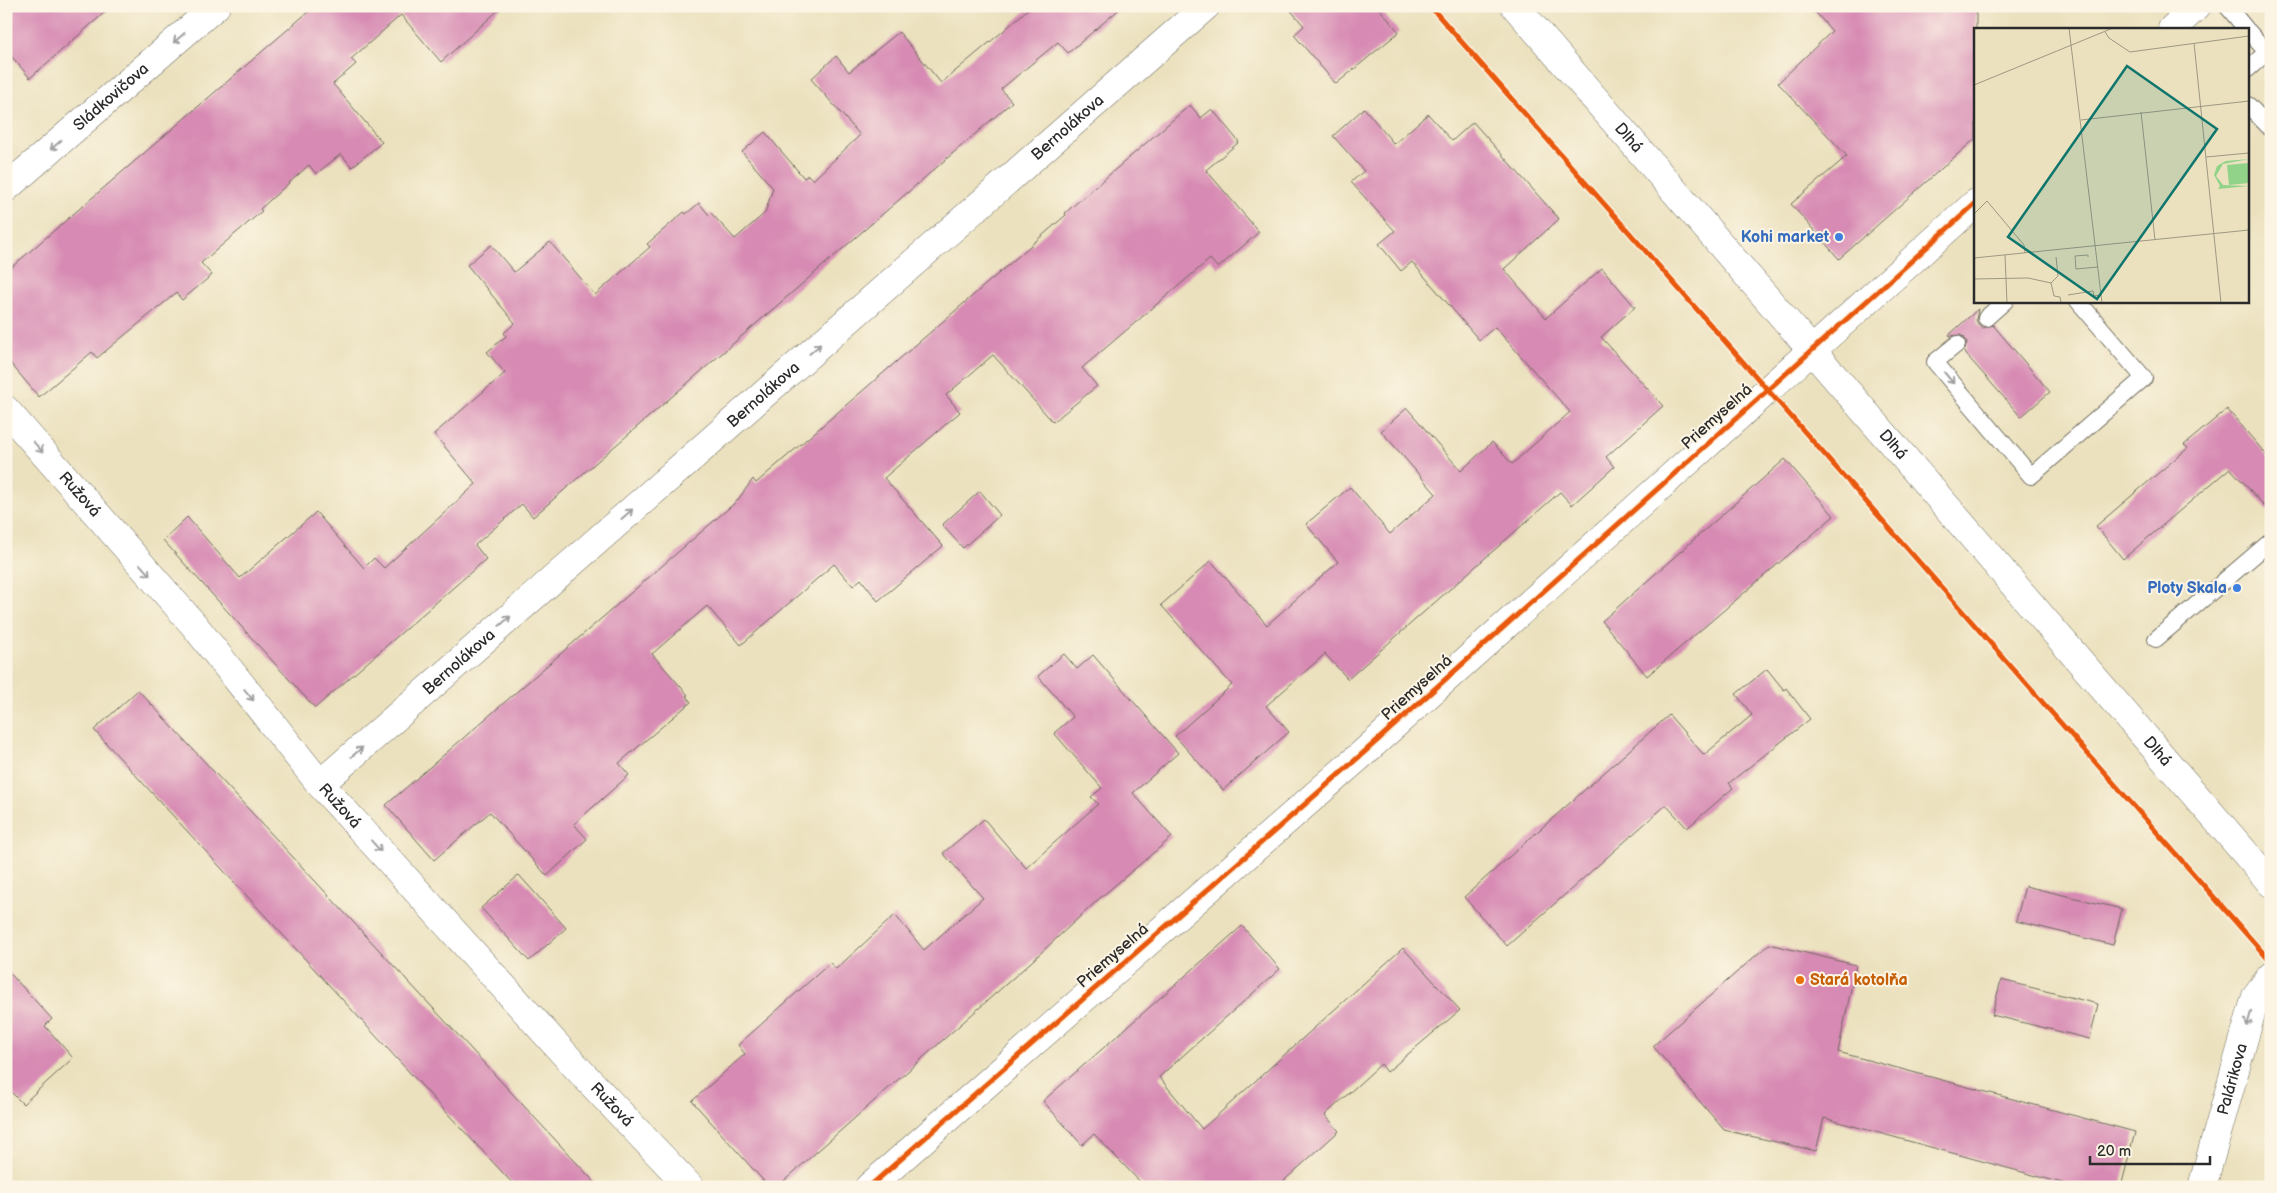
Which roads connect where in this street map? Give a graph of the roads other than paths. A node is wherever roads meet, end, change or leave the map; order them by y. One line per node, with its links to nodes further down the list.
1 (216, 6): 12 (street, Sládkovičova, one-way to 12)
2 (1206, 6): 22 (street, Bernolákova, one-way to 2)
3 (1515, 6): 18 (street, Dlhá)
4 (2197, 6): 6 (street)
5 (2227, 6): 7 (lane)
6 (2173, 28)
7 (2245, 28)
8 (2250, 33): 9 (lane)
9 (2250, 67)
10 (2250, 107): 11 (lane)
11 (2271, 129)
12 (6, 188)
13 (1974, 205): 18 (street, Priemyselná)
14 (2004, 302): 16 (lane)
15 (2079, 302): 17 (lane, one-way to 15)
16 (1986, 318)
17 (1957, 344)
18 (1811, 350): 23 (street, Dlhá); 26 (street, Priemyselná)
19 (6, 410): 22 (street, Ružová, one-way to 22)
20 (2271, 541): 21 (lane)
21 (2156, 639)
22 (320, 784): 25 (street, Ružová, one-way to 25)
23 (2271, 883)
24 (2271, 976): 27 (street, Palárikova, one-way to 27)
25 (690, 1187)
26 (869, 1187)
27 (2202, 1187)

